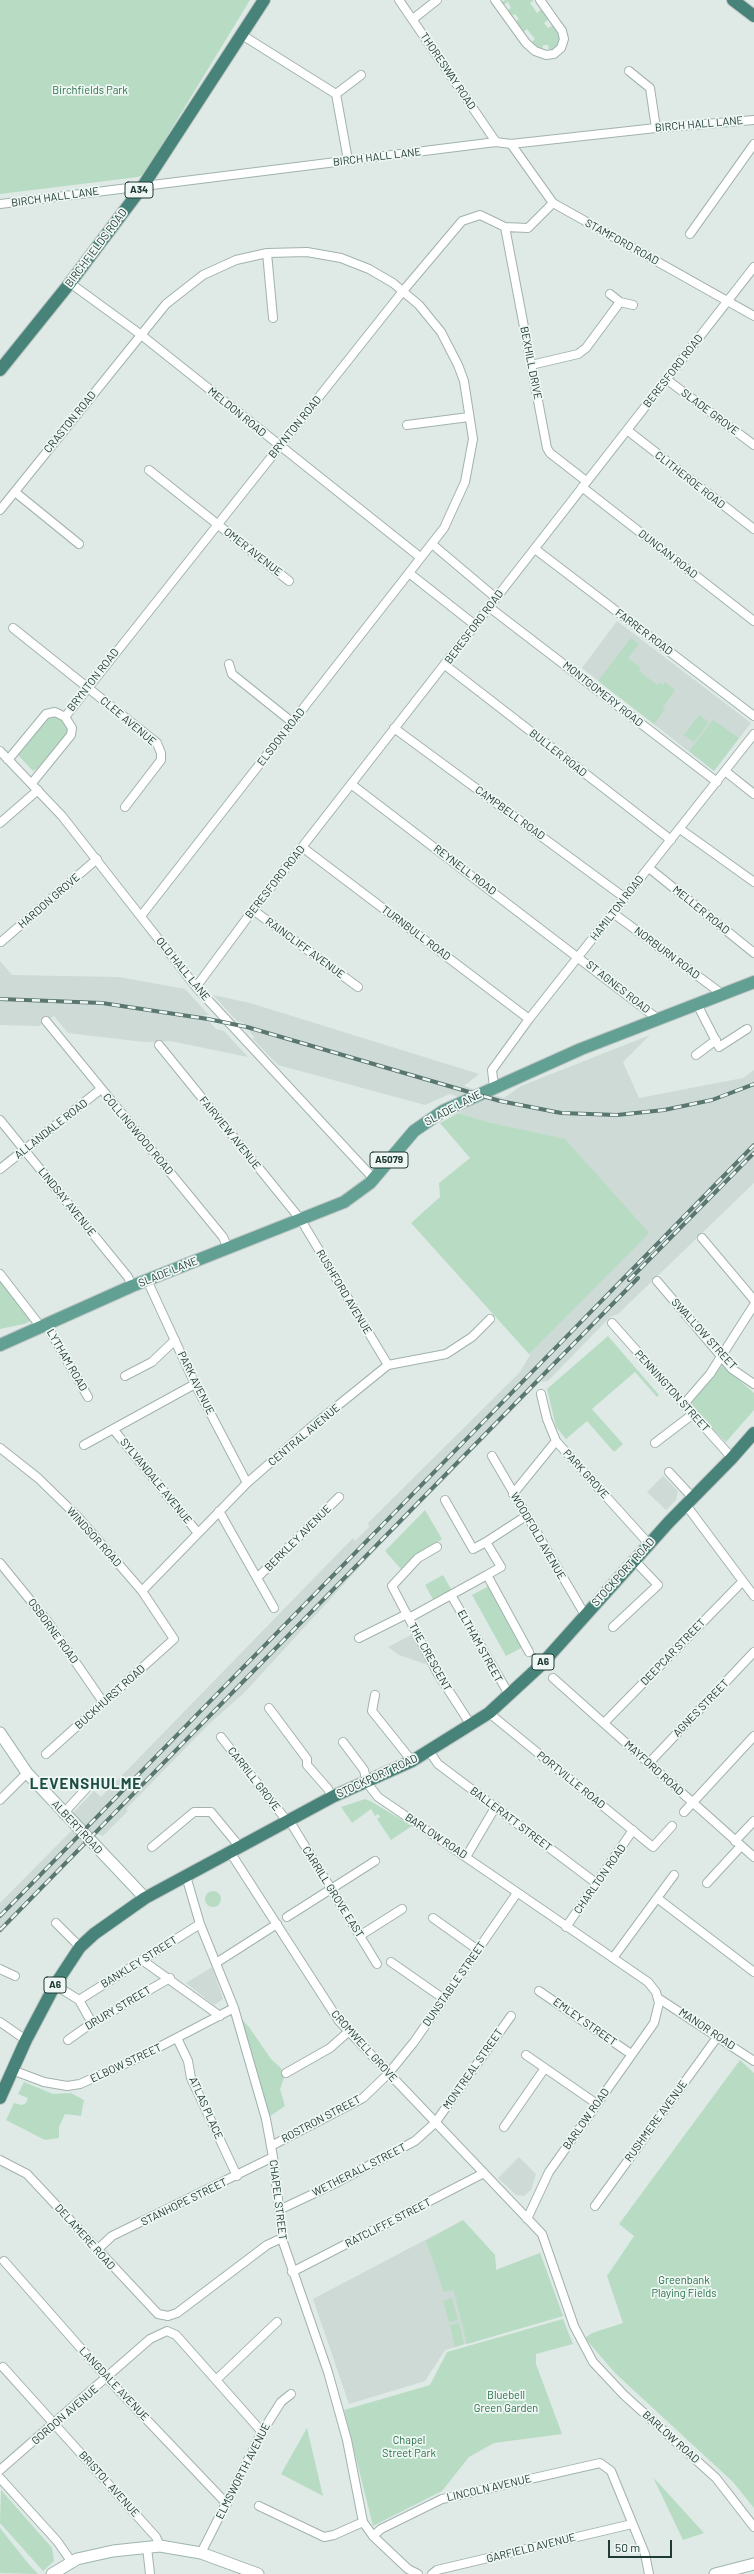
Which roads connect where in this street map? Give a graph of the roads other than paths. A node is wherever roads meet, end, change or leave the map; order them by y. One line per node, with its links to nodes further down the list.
1 (264, 0): 9 (highway, BIRCHFIELDS ROAD / A34)
2 (399, 0): 8 (street, THORESWAY ROAD)
3 (437, 0): 8 (street)
4 (495, 0): 5 (street)
5 (540, 0)
6 (733, 0): 7 (highway)
7 (754, 16)
8 (413, 19): 15 (street, THORESWAY ROAD)
9 (242, 35): 12 (street); 19 (highway, BIRCHFIELDS ROAD / A34)
10 (629, 71): 14 (street)
11 (361, 75): 12 (street)
12 (336, 94): 18 (street)
13 (754, 120): 14 (street, BIRCH HALL LANE)
14 (656, 128): 16 (street, BIRCH HALL LANE)
15 (496, 142): 16 (street, BIRCH HALL LANE); 18 (street, BIRCH HALL LANE)
16 (511, 144): 20 (street, STAMFORD ROAD)
17 (754, 144): 23 (street)
18 (348, 160): 19 (street, BIRCH HALL LANE)
19 (143, 186): 21 (street, BIRCH HALL LANE); 26 (highway, BIRCHFIELDS ROAD / A34)
20 (553, 203): 22 (street, BRYNTON ROAD); 30 (street, STAMFORD ROAD)
21 (0, 204)
22 (505, 227): 27 (street, BRYNTON ROAD); 35 (street, BEXHILL DRIVE)
23 (690, 234)
24 (267, 253): 27 (street, CRASTON ROAD); 33 (street); 34 (street, CRASTON ROAD)
25 (754, 267): 30 (street, BERESFORD ROAD)
26 (70, 283): 34 (street, MELDON ROAD); 36 (highway, BIRCHFIELDS ROAD / A34)
27 (403, 291): 38 (street, ELSDON ROAD); 42 (street, BRYNTON ROAD)
28 (610, 294): 29 (street)
29 (620, 302): 31 (street); 35 (street)
30 (728, 302): 32 (street, STAMFORD ROAD); 37 (street, BERESFORD ROAD)
31 (633, 305)
32 (754, 316)
33 (273, 318)
34 (140, 334): 42 (street, MELDON ROAD); 45 (street, CRASTON ROAD)
35 (531, 365): 44 (street, BEXHILL DRIVE)
36 (0, 370)
37 (666, 379): 40 (street, BERESFORD ROAD); 41 (street, SLADE GROVE)
38 (469, 417): 39 (street); 50 (street, ELSDON ROAD)
39 (407, 425)
40 (627, 430): 44 (street, BERESFORD ROAD); 48 (street, CLITHEROE ROAD)
41 (754, 445)
42 (279, 446): 47 (street, BRYNTON ROAD); 52 (street, MELDON ROAD)
43 (149, 470): 47 (street, OMER AVENUE)
44 (584, 484): 51 (street, BERESFORD ROAD); 57 (street, DUNCAN ROAD)
45 (15, 492): 46 (street, CRASTON ROAD); 49 (street)
46 (0, 510)
47 (217, 524): 54 (street, OMER AVENUE); 62 (street, BRYNTON ROAD)
48 (754, 529)
49 (79, 544)
50 (432, 544): 52 (street, ELSDON ROAD); 55 (street)
51 (535, 548): 55 (street, BERESFORD ROAD); 63 (street, FARRER ROAD)
52 (420, 557): 53 (street, ELSDON ROAD)
53 (408, 573): 58 (street); 65 (street, ELSDON ROAD)
54 (289, 581)
55 (496, 598): 56 (street, BERESFORD ROAD)
56 (489, 607): 58 (street, BERESFORD ROAD); 71 (street, MONTGOMERY ROAD)
57 (754, 621)
58 (476, 624): 61 (street, BERESFORD ROAD)
59 (13, 628): 62 (street, CLEE AVENUE)
60 (229, 664): 65 (street)
61 (445, 666): 66 (street, BERESFORD ROAD); 79 (street, BULLER ROAD)
62 (88, 687): 64 (street, BRYNTON ROAD); 76 (street, CLEE AVENUE)
63 (754, 716)
64 (65, 717): 69 (street, BRYNTON ROAD); 72 (street, BRYNTON ROAD)
65 (292, 722): 87 (street, ELSDON ROAD)
66 (394, 728): 73 (street, BERESFORD ROAD); 84 (street, CAMPBELL ROAD)
67 (754, 734): 70 (street, HAMILTON ROAD)
68 (0, 752): 69 (street, OLD HALL LANE)
69 (8, 760): 72 (street, OLD HALL LANE)
70 (725, 772): 71 (street, HAMILTON ROAD); 75 (street)
71 (717, 782): 78 (street, HAMILTON ROAD)
72 (32, 783): 74 (street, OLD HALL LANE)
73 (351, 784): 80 (street, BERESFORD ROAD); 90 (street, REYNELL ROAD)
74 (38, 790): 77 (street); 81 (street, OLD HALL LANE)
75 (754, 794)
76 (125, 807)
77 (0, 823)
78 (680, 829): 79 (street, HAMILTON ROAD); 83 (street)
79 (671, 840): 82 (street, HAMILTON ROAD)
80 (302, 847): 85 (street, BERESFORD ROAD); 96 (street, TURNBULL ROAD)
81 (97, 859): 87 (street, OLD HALL LANE); 88 (street, HARDON GROVE)
82 (649, 868): 84 (street, HAMILTON ROAD); 89 (street, MELLER ROAD)
83 (754, 882)
84 (625, 898): 86 (street, HAMILTON ROAD)
85 (253, 910): 92 (street, BERESFORD ROAD); 93 (street, RAINCLIFF AVENUE)
86 (613, 913): 90 (street, HAMILTON ROAD); 94 (street, NORBURN ROAD)
87 (141, 916): 92 (street, OLD HALL LANE)
88 (1, 942)
89 (754, 953)
90 (579, 956): 96 (street, HAMILTON ROAD); 97 (street, ST AGNES ROAD)
91 (754, 982): 94 (main road, SLADE LANE / A5079)
92 (196, 987): 108 (street, OLD HALL LANE)
93 (358, 987)
94 (722, 994): 95 (main road, SLADE LANE / A5079)
95 (697, 1004): 97 (main road, SLADE LANE / A5079); 100 (street)
96 (529, 1019): 103 (street, HAMILTON ROAD)
97 (658, 1019): 103 (main road, SLADE LANE / A5079)
98 (46, 1022): 104 (street, COLLINGWOOD ROAD)
99 (747, 1029): 100 (street)
100 (716, 1040): 102 (street)
101 (159, 1045): 109 (street, FAIRVIEW AVENUE)
102 (696, 1055)
103 (494, 1086): 108 (main road, SLADE LANE / A5079)
104 (101, 1089): 106 (street, ALLANDALE ROAD); 111 (street, COLLINGWOOD ROAD)
105 (0, 1120): 106 (street, LINDSAY AVENUE)
106 (24, 1150): 107 (street, ALLANDALE ROAD); 115 (street, LINDSAY AVENUE)
107 (0, 1169)
108 (374, 1179): 109 (main road, SLADE LANE / A5079)
109 (301, 1220): 111 (main road, SLADE LANE / A5079); 126 (street, RUSHFORD AVENUE)
110 (702, 1238): 116 (street)
111 (228, 1248): 113 (main road, SLADE LANE / A5079)
112 (0, 1274): 120 (street, LYTHAM ROAD)
113 (147, 1280): 115 (main road, SLADE LANE / A5079); 123 (street, PARK AVENUE)
114 (657, 1281): 125 (street, SWALLOW STREET)
115 (132, 1286): 120 (main road, SLADE LANE / A5079)
116 (754, 1300)
117 (754, 1305): 125 (street)
118 (490, 1319): 126 (street, CENTRAL AVENUE)
119 (612, 1323): 132 (street, PENNINGTON STREET)
120 (44, 1325): 121 (main road, SLADE LANE / A5079); 131 (street, LYTHAM ROAD)
121 (22, 1335): 122 (main road, SLADE LANE / A5079); 124 (main road, SLADE LANE / A5079)
122 (0, 1337)
123 (174, 1340): 127 (street); 128 (street, PARK AVENUE)
124 (0, 1345)
125 (721, 1356): 129 (street, SWALLOW STREET); 132 (street)
126 (388, 1365): 143 (street, CENTRAL AVENUE)
127 (125, 1376)
128 (195, 1384): 134 (street); 143 (street, PARK AVENUE)
129 (754, 1384)
130 (540, 1394): 136 (street, PARK GROVE)
131 (88, 1397)
132 (684, 1404): 133 (street, PENNINGTON STREET)
133 (693, 1414): 137 (street); 141 (street, PENNINGTON STREET)
134 (113, 1429): 138 (street); 150 (street, SYLVANDALE AVENUE)
135 (754, 1432): 141 (highway, STOCKPORT ROAD / A6)
136 (556, 1441): 144 (street); 152 (street, PARK GROVE)
137 (655, 1443)
138 (84, 1445)
139 (0, 1448): 159 (street, WINDSOR ROAD)
140 (492, 1456): 144 (street, WOODFOLD AVENUE)
141 (732, 1458): 147 (highway, STOCKPORT ROAD / A6)
142 (669, 1472): 147 (street)
143 (247, 1483): 148 (street, CENTRAL AVENUE)
144 (513, 1494): 149 (street, WOODFOLD AVENUE)
145 (339, 1498): 157 (street, BERKLEY AVENUE)
146 (445, 1500): 151 (street)
147 (690, 1501): 152 (highway, STOCKPORT ROAD / A6); 158 (street)
148 (219, 1511): 150 (street, CENTRAL AVENUE); 157 (street)
149 (526, 1516): 151 (street); 163 (street, WOODFOLD AVENUE)
150 (198, 1533): 159 (street, CENTRAL AVENUE)
151 (486, 1542): 156 (street)
152 (649, 1544): 154 (highway, STOCKPORT ROAD / A6)
153 (437, 1547): 164 (street, THE CRESCENT)
154 (634, 1560): 163 (highway, STOCKPORT ROAD / A6); 165 (street)
155 (0, 1563): 173 (street, OSBORNE ROAD)
156 (487, 1575): 160 (street); 168 (street)
157 (257, 1578): 162 (street)
158 (742, 1582): 161 (street); 176 (street, DEEPCAR STREET)
159 (142, 1591): 167 (street, WINDSOR ROAD)
160 (451, 1595): 164 (street); 172 (street, ELTHAM STREET)
161 (754, 1596)
162 (274, 1608)
163 (585, 1615): 172 (highway, STOCKPORT ROAD / A6)
164 (408, 1616): 166 (street); 177 (street, THE CRESCENT)
165 (613, 1627)
166 (359, 1638)
167 (174, 1639): 173 (street, BUCKHURST ROAD)
168 (530, 1652)
169 (754, 1652): 185 (street, AGNES STREET)
170 (553, 1678): 176 (street, MAYFORD ROAD)
171 (375, 1694): 184 (street)
172 (510, 1696): 175 (highway, STOCKPORT ROAD / A6)
173 (103, 1702): 183 (street, BUCKHURST ROAD)
174 (269, 1708): 189 (street)
175 (489, 1713): 177 (highway, STOCKPORT ROAD / A6); 198 (street, PORTVILLE ROAD)
176 (604, 1723): 185 (street, MAYFORD ROAD)
177 (471, 1725): 182 (highway, STOCKPORT ROAD / A6)
178 (0, 1733): 186 (main road, ALBERT ROAD)
179 (754, 1736): 191 (street)
180 (221, 1737): 195 (street, CARRILL GROVE)
181 (343, 1742): 188 (street, BARLOW ROAD)
182 (429, 1751): 184 (highway, STOCKPORT ROAD / A6); 192 (street, BALLERATT STREET)
183 (46, 1754)
184 (412, 1761): 188 (highway, STOCKPORT ROAD / A6)
185 (649, 1763): 191 (street, MAYFORD ROAD)
186 (27, 1773): 190 (street); 194 (main road, ALBERT ROAD)
187 (92, 1782): 194 (street)
188 (367, 1783): 189 (highway, STOCKPORT ROAD / A6); 202 (street, BARLOW ROAD)
189 (332, 1798): 195 (highway, STOCKPORT ROAD / A6)
190 (0, 1800)
191 (692, 1802): 193 (street); 199 (street, MAYFORD ROAD)
192 (496, 1806): 202 (street); 207 (street, BALLERATT STREET)
193 (684, 1812)
194 (63, 1814): 211 (main road, ALBERT ROAD)
195 (288, 1821): 201 (highway, STOCKPORT ROAD / A6); 209 (street, CARRILL GROVE EAST)
196 (754, 1821): 199 (street)
197 (672, 1826): 198 (street, PORTVILLE ROAD)
198 (633, 1830): 207 (street, CHARLTON ROAD)
199 (738, 1844): 203 (street, MAYFORD ROAD); 208 (street)
200 (152, 1848): 201 (street, CROMWELL GROVE)
201 (234, 1849): 205 (highway, STOCKPORT ROAD / A6); 218 (street, CROMWELL GROVE)
202 (466, 1857): 210 (street, BARLOW ROAD)
203 (754, 1857)
204 (375, 1861): 209 (street)
205 (186, 1876): 211 (highway, STOCKPORT ROAD / A6); 217 (street, CHAPEL STREET)
206 (674, 1876): 212 (street)
207 (596, 1883): 219 (street, CHARLTON ROAD)
208 (707, 1883)
209 (332, 1888): 214 (street); 220 (street, CARRILL GROVE EAST)
210 (517, 1893): 219 (street, BARLOW ROAD); 222 (street, DUNSTABLE STREET)
211 (145, 1898): 221 (highway, STOCKPORT ROAD / A6)
212 (657, 1898): 223 (street); 229 (street)
213 (402, 1909): 220 (street)
214 (287, 1917)
215 (433, 1918): 222 (street)
216 (56, 1923): 221 (street)
217 (200, 1924): 224 (street, BANKLEY STREET); 226 (street, CHAPEL STREET)
218 (277, 1924): 226 (street); 242 (street, CROMWELL GROVE)
219 (566, 1927): 223 (street, BARLOW ROAD)
220 (361, 1935): 227 (street, CARRILL GROVE EAST)
221 (80, 1947): 232 (highway, STOCKPORT ROAD / A6)
222 (478, 1950): 235 (street, DUNSTABLE STREET)
223 (613, 1958): 234 (street, BARLOW ROAD)
224 (142, 1960): 231 (street); 236 (street, BANKLEY STREET)
225 (391, 1962): 235 (street)
226 (216, 1963): 237 (street, CHAPEL STREET)
227 (377, 1964)
228 (0, 1970): 230 (street)
229 (754, 1972)
230 (15, 1976)
231 (170, 1978): 238 (street); 241 (street, DRURY STREET)
232 (55, 1985): 236 (street); 245 (highway, STOCKPORT ROAD / A6)
233 (539, 1991): 247 (street, EMLEY STREET)
234 (658, 1998): 243 (street, MANOR ROAD); 247 (street, BARLOW ROAD)
235 (444, 1999): 253 (street, DUNSTABLE STREET)
236 (79, 2000): 241 (street)
237 (234, 2008): 238 (street, ELBOW STREET); 258 (street, CHAPEL STREET)
238 (220, 2016): 244 (street, ELBOW STREET)
239 (511, 2016): 256 (street, MONTREAL STREET)
240 (0, 2022): 245 (street)
241 (92, 2022): 246 (street, DRURY STREET)
242 (348, 2032): 252 (street); 253 (street, CROMWELL GROVE)
243 (718, 2036): 249 (street, MANOR ROAD); 263 (street, RUSHMERE AVENUE)
244 (177, 2038): 251 (street, ELBOW STREET); 262 (street, ATLAS PLACE)
245 (26, 2040): 251 (highway, STOCKPORT ROAD / A6)
246 (68, 2040)
247 (631, 2054): 255 (street, BARLOW ROAD)
248 (526, 2055): 250 (street)
249 (754, 2061)
250 (545, 2068): 255 (street); 257 (street)
251 (12, 2070): 254 (highway, STOCKPORT ROAD / A6)
252 (286, 2073)
253 (388, 2074): 256 (street, CROMWELL GROVE); 258 (street, ROSTRON STREET)
254 (1, 2094)
255 (597, 2104): 265 (street, BARLOW ROAD)
256 (434, 2123): 261 (street, CROMWELL GROVE); 264 (street, WETHERALL STREET)
257 (504, 2127)
258 (271, 2146): 259 (street, CHAPEL STREET)
259 (273, 2157): 262 (street, STANHOPE STREET); 264 (street, CHAPEL STREET)
260 (0, 2160): 267 (street, DELAMERE ROAD)
261 (484, 2173): 265 (street, CROMWELL GROVE); 269 (street, RATCLIFFE STREET)
262 (237, 2176): 267 (street, STANHOPE STREET)
263 (595, 2206)
264 (279, 2210): 266 (street, CHAPEL STREET)
265 (527, 2219): 283 (street, BARLOW ROAD)
266 (282, 2238): 267 (street, DELAMERE ROAD); 269 (street, CHAPEL STREET)
267 (97, 2250)
268 (4, 2261): 272 (street, LANGDALE AVENUE)
269 (292, 2272): 281 (street, CHAPEL STREET)
270 (277, 2322): 273 (street)
271 (3, 2367): 275 (street, BRISTOL AVENUE)
272 (107, 2378): 273 (street, GORDON AVENUE); 275 (street, GORDON AVENUE); 279 (street, LANGDALE AVENUE)
273 (216, 2380): 276 (street)
274 (291, 2394): 276 (street, ELMSWORTH AVENUE)
275 (54, 2424): 277 (street, GORDON AVENUE); 285 (street, BRISTOL AVENUE)
276 (262, 2432): 279 (street, ELMSWORTH AVENUE)
277 (0, 2470)
278 (0, 2478): 288 (street)
279 (226, 2504): 287 (street, ELMSWORTH AVENUE)
280 (259, 2506): 281 (street)
281 (363, 2522): 284 (street, CHAPEL STREET)
282 (632, 2524): 284 (street, LINCOLN AVENUE); 296 (street, GARFIELD AVENUE); 297 (street)
283 (754, 2527)
284 (373, 2536): 290 (street, CHAPEL STREET)
285 (160, 2546): 286 (main road); 287 (main road)
286 (147, 2547): 288 (main road); 293 (street)
287 (201, 2553): 294 (main road)
288 (71, 2561): 292 (main road)
289 (754, 2564): 291 (main road)
290 (406, 2572): 295 (street, CHAPEL STREET)
291 (732, 2572): 298 (main road)
292 (52, 2574)
293 (150, 2574)
294 (258, 2574)
295 (418, 2574)
296 (432, 2574)
297 (649, 2574)
298 (715, 2574)

